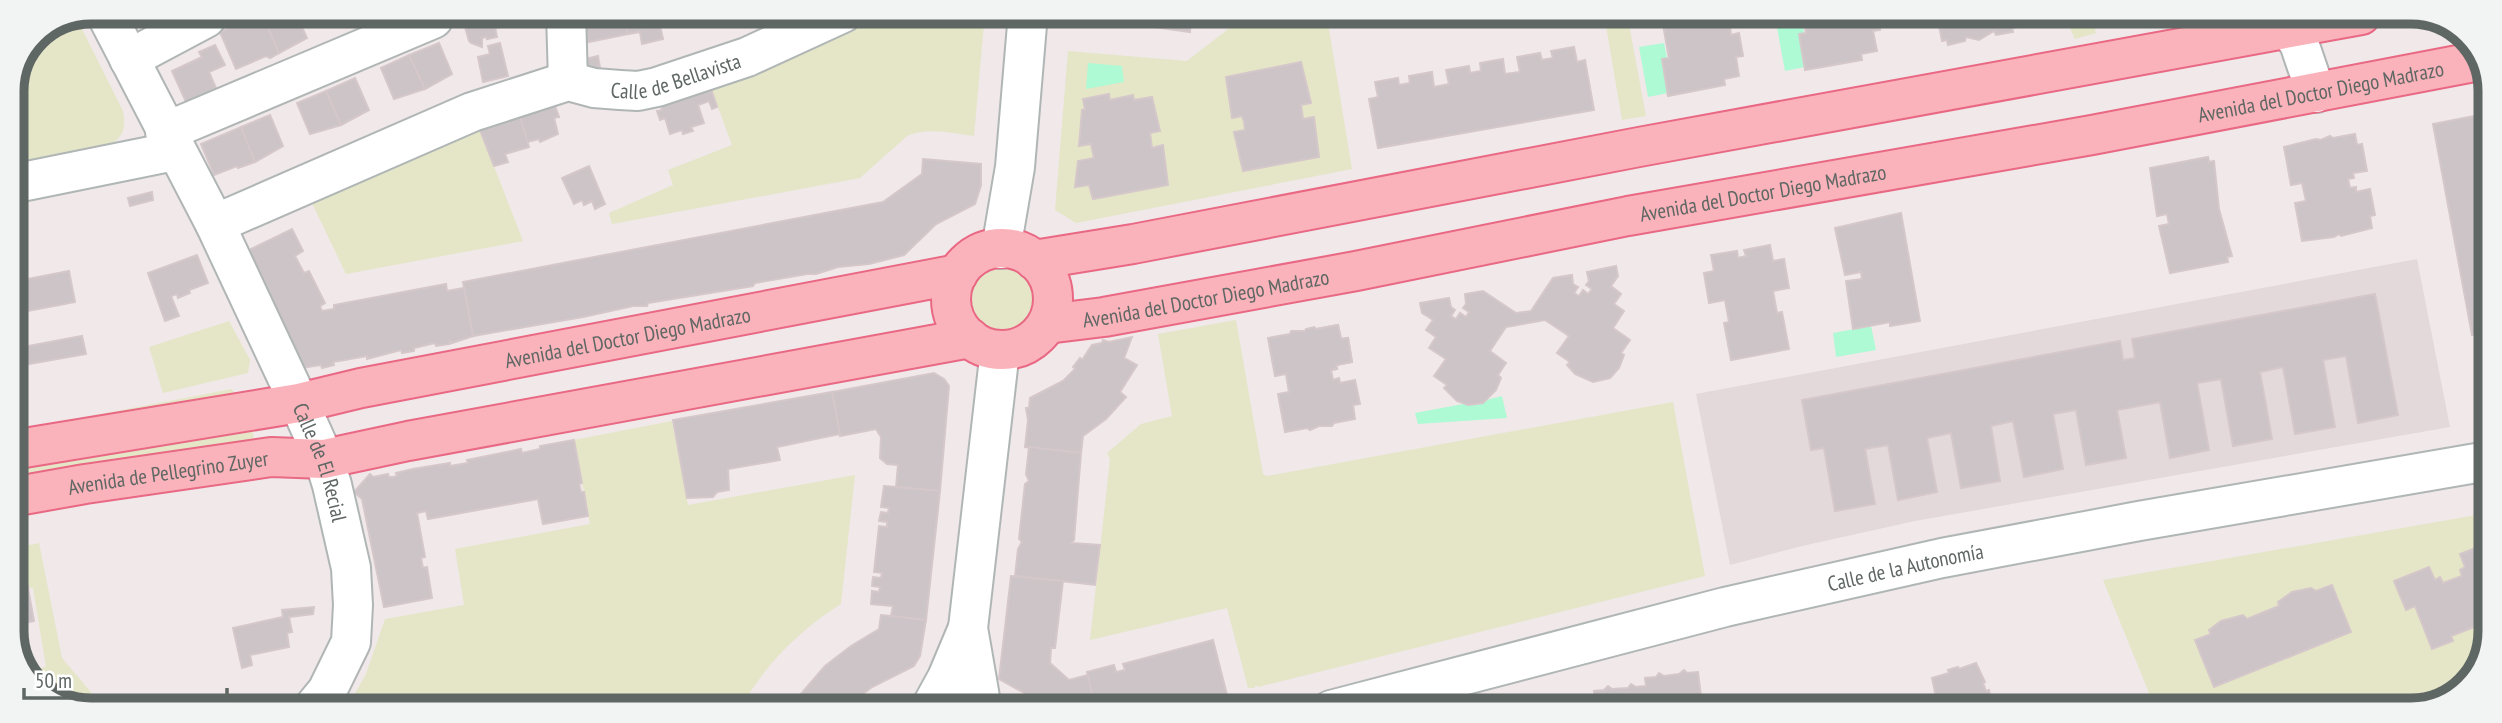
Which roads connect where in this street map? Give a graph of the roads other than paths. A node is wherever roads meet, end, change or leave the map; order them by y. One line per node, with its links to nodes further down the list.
1 (111, 24): 9 (street, Calle de El Recial)
2 (196, 24): 9 (street)
3 (422, 24): 13 (street)
4 (566, 24): 11 (street)
5 (819, 24): 11 (street, Calle de Bellavista)
6 (1027, 24): 16 (street)
7 (2269, 24): 16 (main road)
8 (2286, 24): 12 (street)
9 (129, 59): 13 (street, Calle de El Recial)
10 (2470, 63): 12 (main road, Avenida del Doctor Diego Madrazo)
11 (568, 81): 15 (street)
12 (2305, 94): 18 (main road, Avenida del Doctor Diego Madrazo)
13 (170, 141): 14 (street); 15 (street, Calle de El Recial)
14 (24, 181)
15 (215, 224): 20 (street, Calle de El Recial)
16 (1018, 254): 17 (main road); 18 (main road)
17 (958, 274): 19 (main road); 20 (main road, Avenida del Doctor Diego Madrazo)
18 (1047, 324): 19 (main road)
19 (985, 344): 22 (main road); 25 (street)
20 (299, 403): 21 (main road); 22 (street, Calle de El Recial)
21 (25, 448)
22 (324, 459): 24 (main road, Avenida de Pellegrino Zuyer); 26 (street, Calle de El Recial)
23 (2478, 463): 29 (street, Calle de la Autonomía)
24 (25, 495)
25 (968, 628): 27 (street); 28 (street)
26 (321, 698)
27 (936, 698)
28 (980, 698)
29 (1377, 698)

